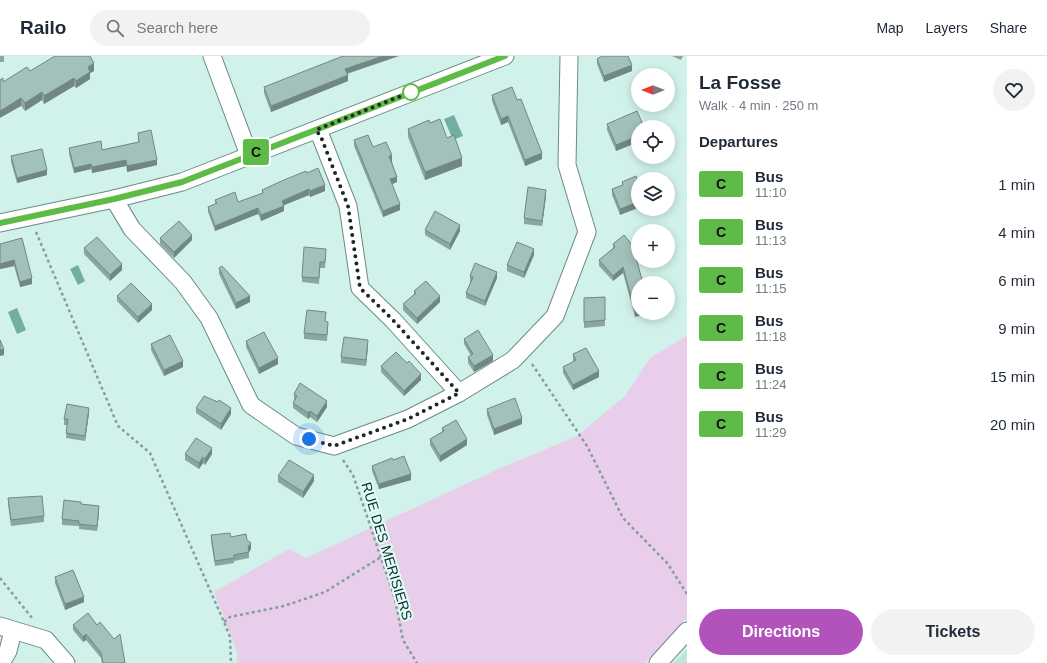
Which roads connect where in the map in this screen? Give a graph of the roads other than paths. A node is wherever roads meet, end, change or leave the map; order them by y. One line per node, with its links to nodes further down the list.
1 (212, 56): 5 (street)
2 (505, 56): 4 (street)
3 (569, 56): 8 (street)
4 (316, 130): 5 (street); 8 (street)
5 (249, 155): 6 (street)
6 (114, 199): 7 (street); 8 (street)
7 (0, 223)
8 (459, 393)
9 (7, 628): 11 (street); 12 (street)
10 (687, 632): 13 (street)
11 (1, 663)
12 (66, 663)
13 (658, 663)

